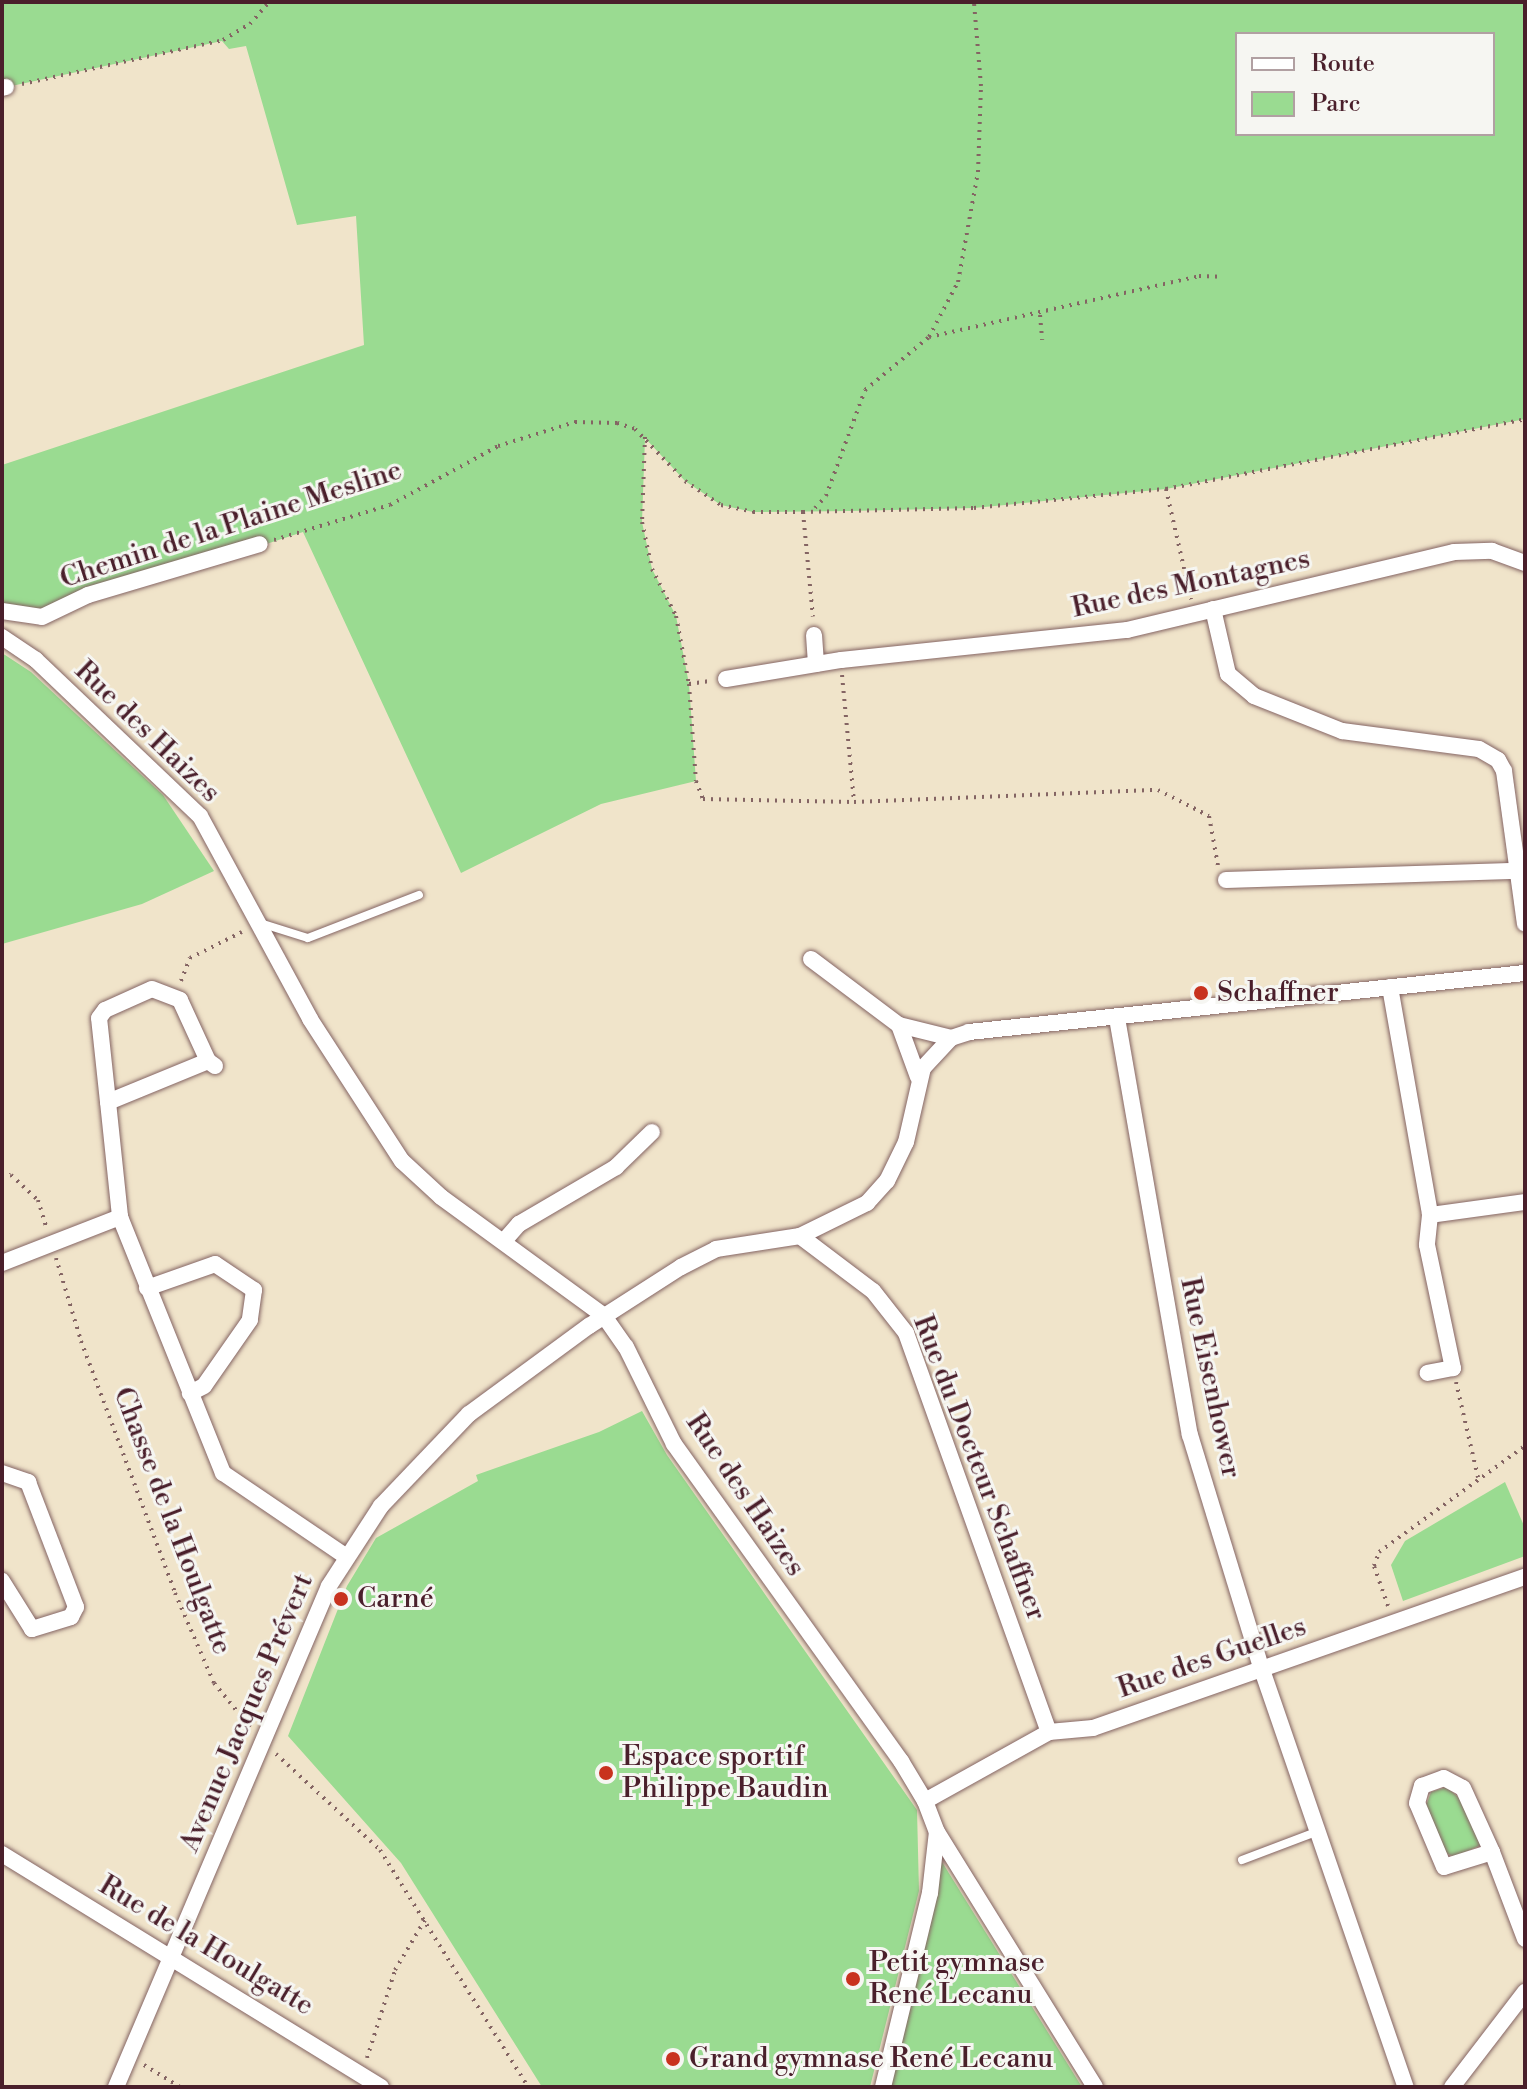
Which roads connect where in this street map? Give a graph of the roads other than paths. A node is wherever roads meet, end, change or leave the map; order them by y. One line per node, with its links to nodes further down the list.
1 (260, 544): 4 (street, Chemin de la Plaine Mesline)
2 (1525, 563): 3 (street, Rue des Montagnes)
3 (1213, 609): 7 (street, Rue des Montagnes); 9 (street)
4 (2, 611)
5 (814, 635): 7 (street)
6 (2, 637): 12 (street, Rue des Haizes)
7 (816, 664): 8 (street, Rue des Montagnes)
8 (726, 679)
9 (1518, 871): 10 (street); 13 (street)
10 (1226, 880)
11 (419, 895): 12 (lane)
12 (259, 923): 27 (street, Rue des Haizes)
13 (1525, 924)
14 (811, 959): 18 (street)
15 (1525, 973): 16 (street)
16 (1390, 987): 17 (street); 24 (street)
17 (1117, 1018): 19 (street); 37 (street, Rue Eisenhower)
18 (899, 1025): 19 (street); 20 (street)
19 (951, 1038): 20 (street)
20 (918, 1077): 26 (street)
21 (108, 1102): 21 (street); 25 (street)
22 (652, 1132): 27 (street)
23 (1525, 1202): 24 (street)
24 (1430, 1215): 31 (street)
25 (120, 1217): 28 (street); 29 (street)
26 (800, 1236): 30 (street); 38 (street, Rue du Docteur Schaffner)
27 (504, 1241): 30 (street, Rue des Haizes)
28 (2, 1263)
29 (147, 1288): 32 (street); 32 (street)
30 (604, 1316): 34 (street, Avenue Jacques Prévert); 39 (street, Rue des Haizes)
31 (1427, 1373)
32 (190, 1393): 34 (street)
33 (2, 1473): 36 (street)
34 (345, 1556): 46 (street, Avenue Jacques Prévert)
35 (1525, 1577): 37 (street, Rue des Guelles)
36 (2, 1581)
37 (1261, 1667): 38 (street, Rue des Guelles); 41 (street, Rue Eisenhower)
38 (1049, 1732): 39 (street, Rue des Guelles)
39 (925, 1801): 40 (street, Rue des Haizes)
40 (937, 1832): 50 (street); 51 (street, Rue des Haizes)
41 (1316, 1832): 44 (lane); 52 (street, Rue Eisenhower)
42 (1492, 1852): 42 (street); 45 (street)
43 (2, 1854): 46 (street, Rue de la Houlgatte)
44 (1242, 1860)
45 (1525, 1939)
46 (172, 1956): 48 (street, Avenue Jacques Prévert); 49 (street, Rue de la Houlgatte)
47 (1525, 1992): 53 (street)
48 (116, 2087)
49 (381, 2087)
50 (883, 2087)
51 (1095, 2087)
52 (1406, 2087)
53 (1452, 2087)

